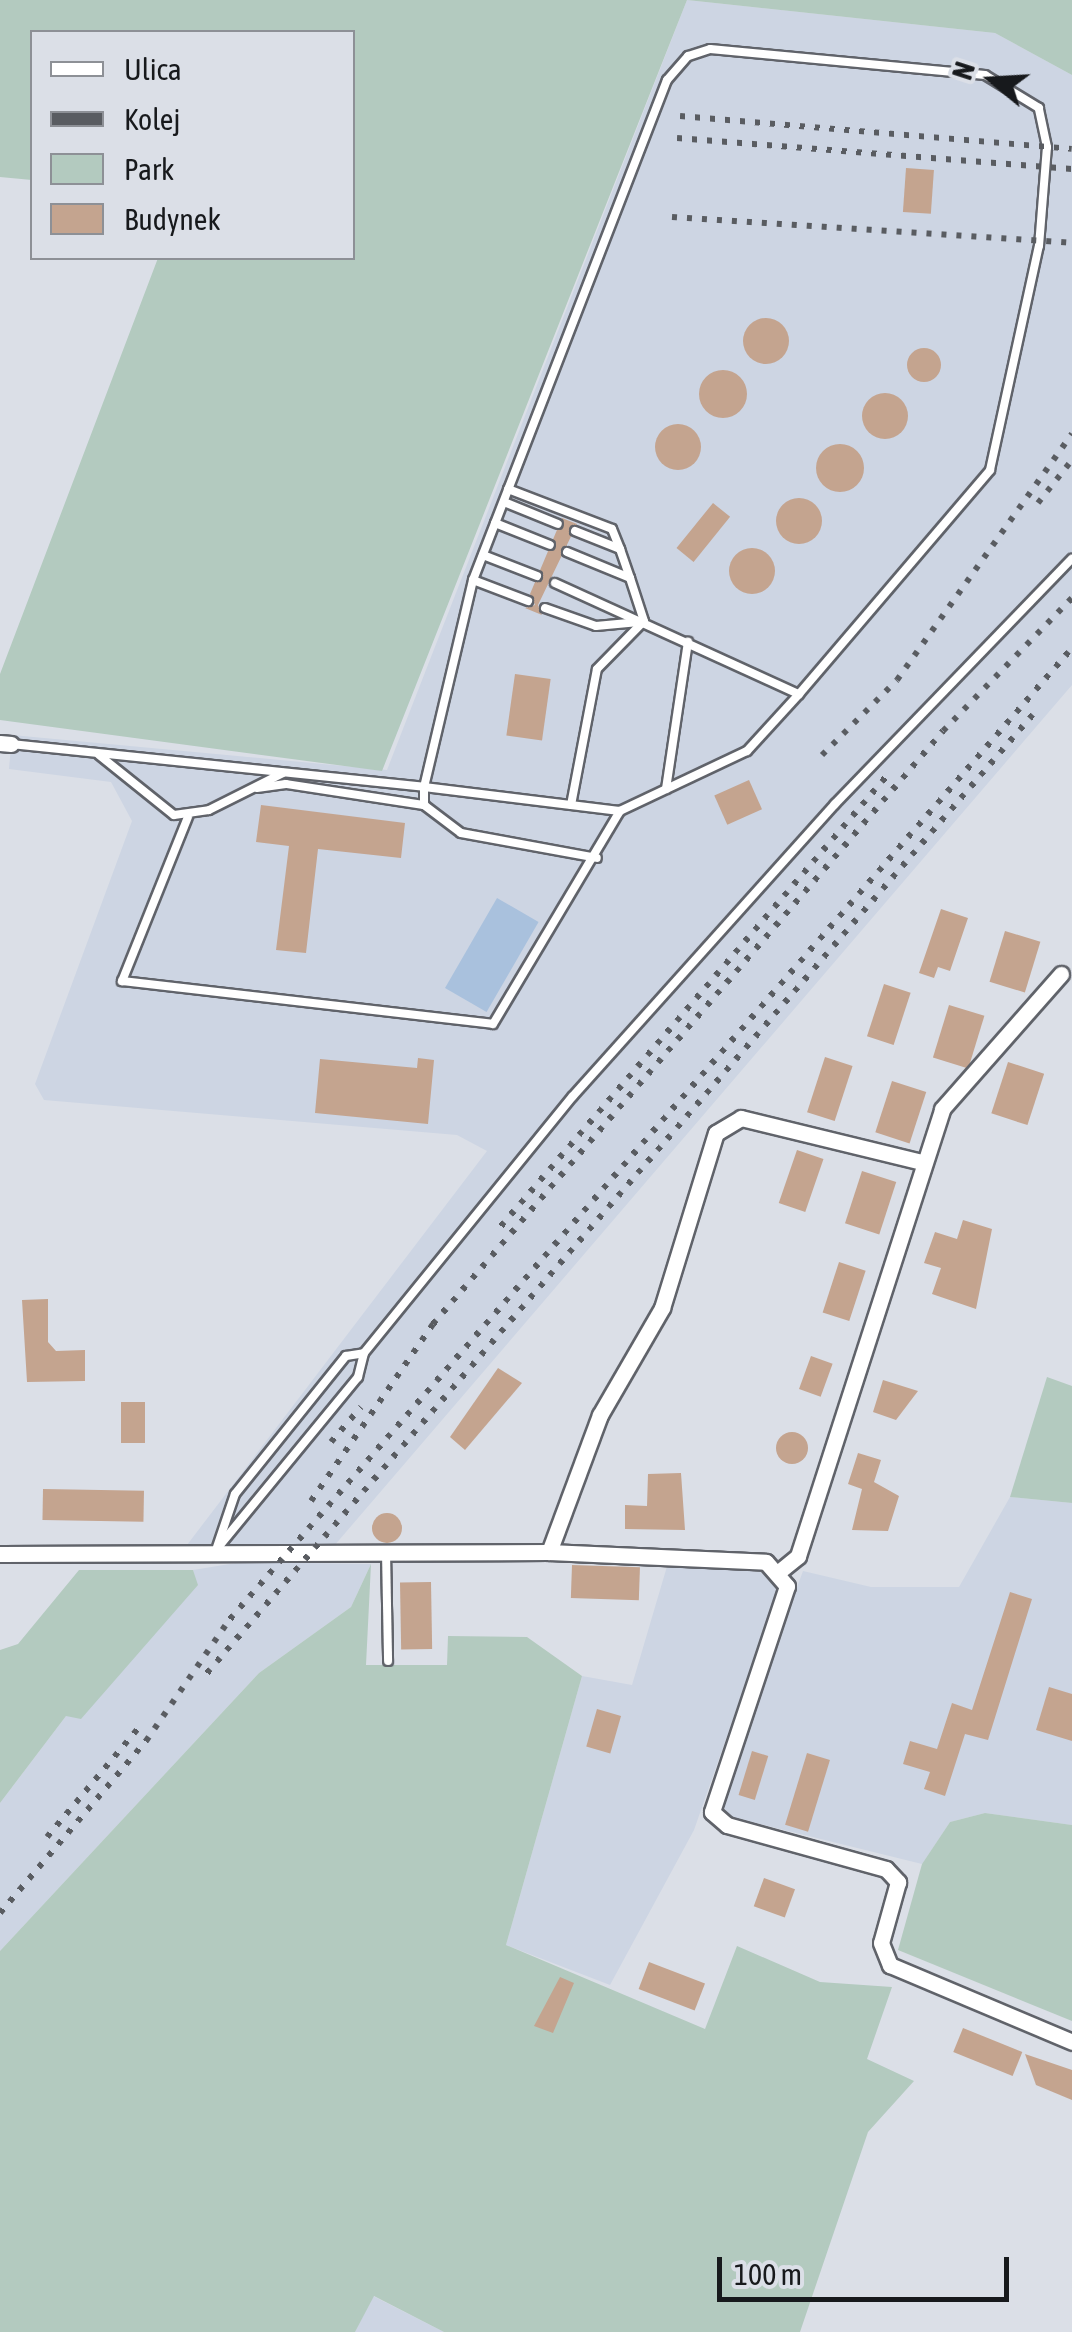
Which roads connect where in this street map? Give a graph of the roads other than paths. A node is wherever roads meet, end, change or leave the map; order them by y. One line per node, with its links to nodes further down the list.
1 (508, 490): 2 (lane); 7 (lane); 19 (lane)
2 (504, 502): 3 (lane); 4 (lane)
3 (495, 523): 6 (lane); 9 (lane)
4 (558, 524)
5 (575, 530): 7 (lane)
6 (550, 545)
7 (620, 548): 12 (lane)
8 (566, 552): 12 (lane)
9 (483, 554): 11 (lane); 13 (lane)
10 (1072, 559): 33 (lane)
11 (538, 576)
12 (630, 578): 17 (lane)
13 (473, 580): 15 (lane); 23 (lane)
14 (555, 583): 17 (lane)
15 (528, 601)
16 (545, 608): 17 (lane)
17 (644, 621): 18 (lane); 26 (lane)
18 (688, 642): 19 (lane); 24 (lane)
19 (799, 694): 24 (lane)
20 (6, 743): 21 (lane)
21 (90, 752): 22 (lane); 29 (lane)
22 (284, 772): 23 (lane); 25 (lane)
23 (424, 787): 26 (lane); 27 (lane)
24 (666, 789): 28 (lane)
25 (243, 792): 27 (lane); 29 (lane)
26 (570, 804): 28 (lane)
27 (424, 805): 30 (lane)
28 (620, 810): 30 (lane)
29 (188, 816): 30 (lane)
30 (597, 858)
31 (1060, 974): 32 (street)
32 (922, 1162): 36 (street); 38 (street)
33 (364, 1354): 34 (lane); 34 (lane)
34 (216, 1550): 35 (street); 37 (street)
35 (386, 1552): 36 (street); 39 (lane)
36 (549, 1552): 38 (street)
37 (0, 1554)
38 (782, 1570): 40 (street)
39 (388, 1661)
40 (1072, 2042)

